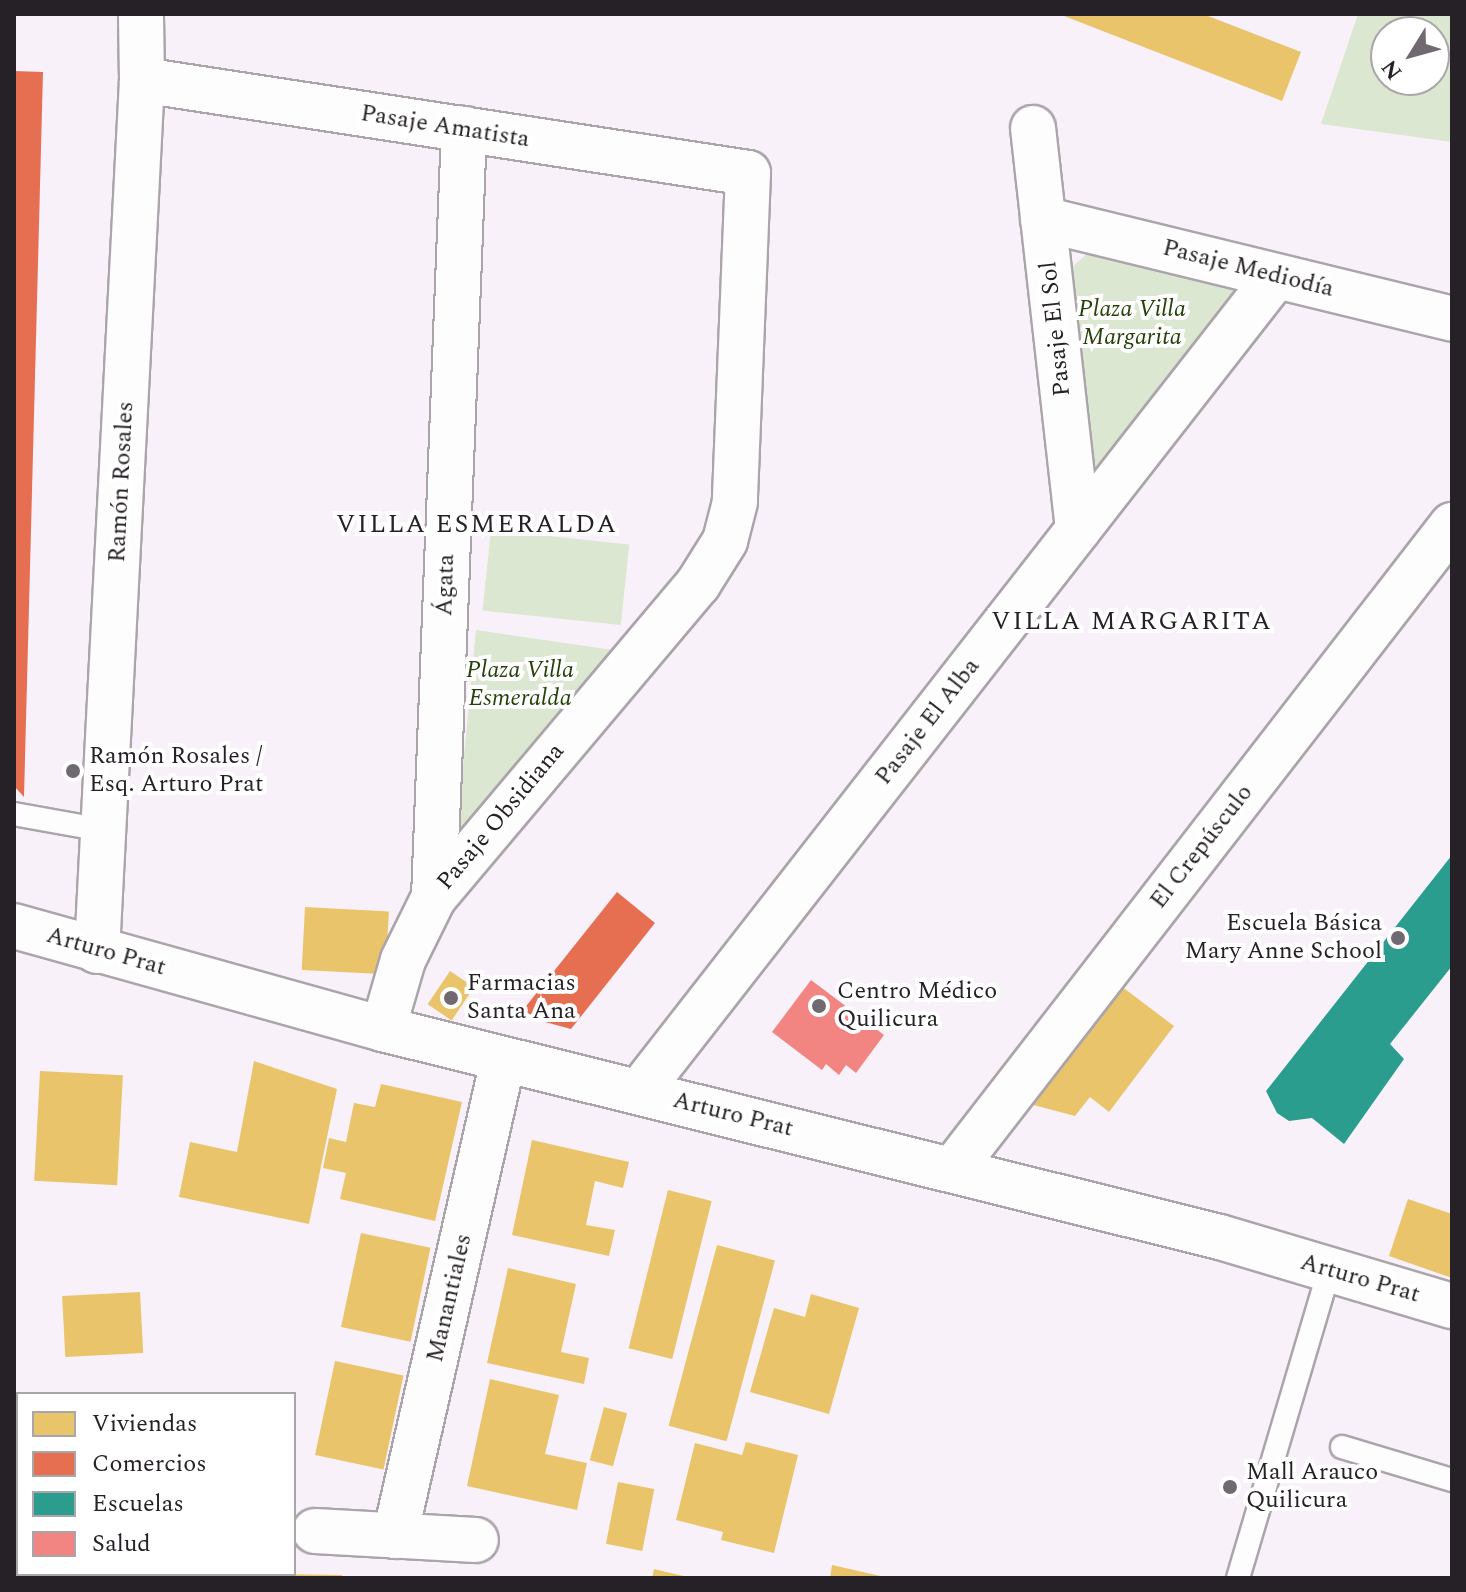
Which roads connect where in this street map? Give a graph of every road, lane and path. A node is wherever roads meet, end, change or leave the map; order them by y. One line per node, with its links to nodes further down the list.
1 (141, 14): 2 (street, Ramón Rosales)
2 (142, 80): 4 (street, Pasaje Amatista); 12 (street, Ramón Rosales)
3 (1033, 128): 6 (street, Pasaje El Sol)
4 (464, 129): 5 (street, Pasaje Amatista); 13 (street, Ágata)
5 (748, 173): 13 (street, Pasaje Obsidiana)
6 (1043, 219): 7 (street, Pasaje Mediodía); 10 (street, Pasaje El Sol)
7 (1276, 276): 8 (street, Pasaje Mediodía); 10 (street, Pasaje El Alba)
8 (1452, 319)
9 (1452, 525): 19 (street, El Crepúsculo)
10 (1078, 529): 18 (street, Pasaje El Alba)
11 (14, 814): 12 (lane)
12 (103, 830): 15 (street, Ramón Rosales)
13 (434, 897): 16 (street, Pasaje Obsidiana)
14 (14, 926): 15 (street, Arturo Prat)
15 (97, 951): 16 (street, Arturo Prat)
16 (383, 1029): 17 (street, Arturo Prat)
17 (503, 1059): 18 (street, Arturo Prat); 25 (street, Manantiales)
18 (639, 1092): 19 (street, Arturo Prat)
19 (953, 1169): 20 (street, Arturo Prat)
20 (1329, 1270): 21 (street, Arturo Prat); 27 (lane)
21 (1452, 1306)
22 (1342, 1447): 23 (lane)
23 (1452, 1480)
24 (315, 1531): 25 (street)
25 (395, 1536): 26 (street)
26 (476, 1540)
27 (1238, 1578)

